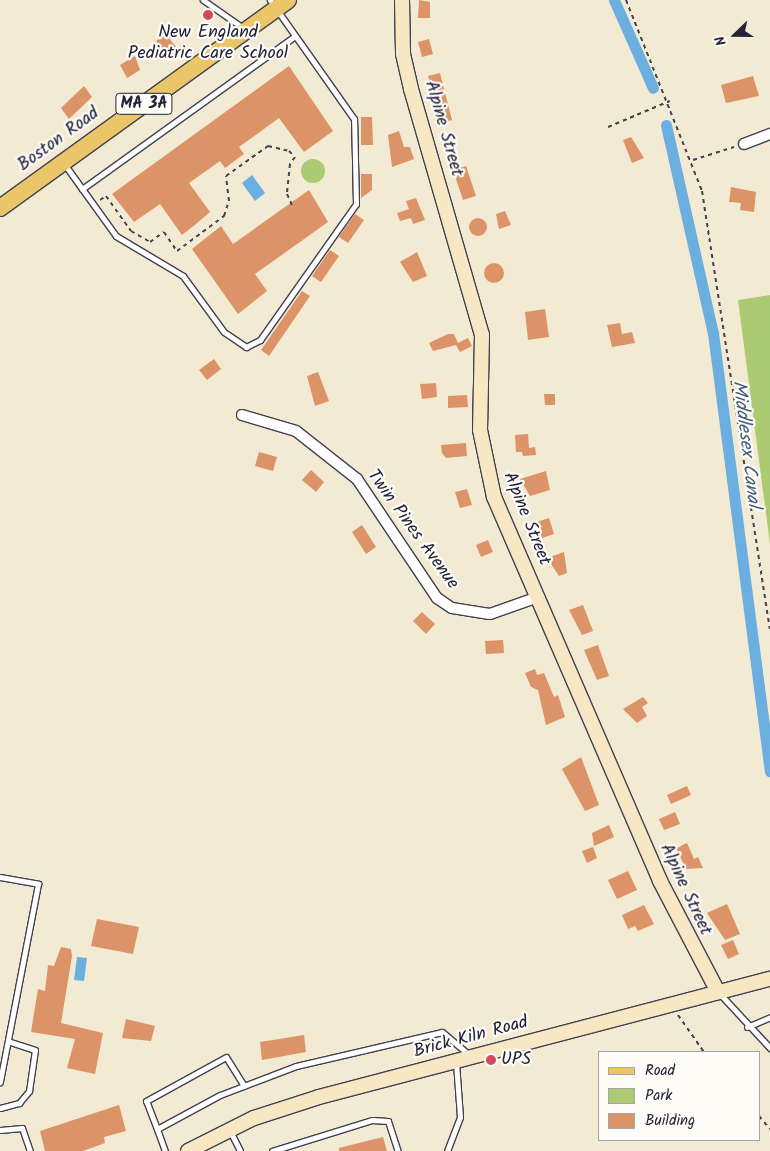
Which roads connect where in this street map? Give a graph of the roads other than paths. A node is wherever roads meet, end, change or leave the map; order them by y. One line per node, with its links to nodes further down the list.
1 (203, 0): 4 (lane)
2 (402, 0): 12 (street, Alpine Street)
3 (278, 3): 4 (main road, Boston Road / MA 3A); 5 (lane)
4 (246, 30): 8 (main road, Boston Road / MA 3A)
5 (295, 36): 9 (lane); 9 (lane)
6 (770, 134): 7 (street)
7 (744, 144)
8 (63, 162): 9 (lane); 10 (main road, Boston Road / MA 3A)
9 (82, 189)
10 (0, 208)
11 (242, 415): 12 (street, Twin Pines Avenue)
12 (538, 597): 15 (street, Alpine Street)
13 (0, 877): 18 (lane)
14 (770, 979): 15 (street, Brick Kiln Road)
15 (718, 992): 17 (lane); 20 (street, Brick Kiln Road)
16 (770, 1017): 17 (lane)
17 (746, 1027): 19 (lane)
18 (8, 1041): 22 (lane); 24 (lane)
19 (770, 1048)
20 (473, 1058): 21 (street, Brick Kiln Road); 23 (lane)
21 (456, 1062): 27 (street, Brick Kiln Road); 34 (lane)
22 (0, 1082)
23 (244, 1086): 25 (lane); 25 (lane)
24 (0, 1108)
25 (157, 1129): 29 (lane)
26 (0, 1130): 28 (lane)
27 (229, 1130): 30 (street, Brick Kiln Road); 31 (lane)
28 (30, 1151)
29 (165, 1151)
30 (188, 1151)
31 (240, 1151)
32 (272, 1151): 33 (lane)
33 (398, 1151)
34 (447, 1151)

